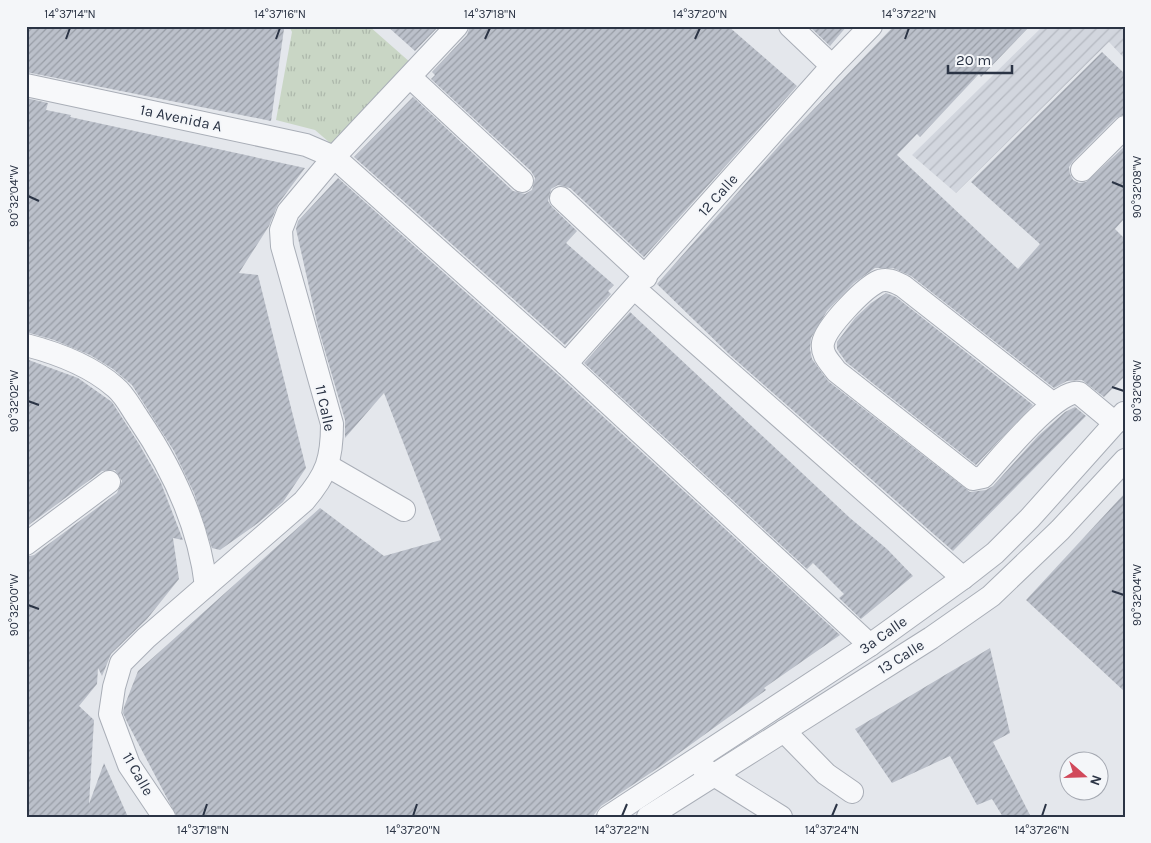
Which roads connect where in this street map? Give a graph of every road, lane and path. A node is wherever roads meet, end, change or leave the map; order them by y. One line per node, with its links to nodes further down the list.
1 (457, 26): 5 (street, 11 Calle)
2 (790, 26): 4 (street)
3 (871, 26): 4 (street, 12 Calle)
4 (832, 66): 12 (street, 12 Calle)
5 (410, 77): 8 (street, 11 Calle); 10 (street)
6 (26, 85): 8 (street, 1a Avenida A)
7 (1125, 127): 9 (street)
8 (334, 157): 14 (street, 1a Avenida A); 18 (street, 11 Calle)
9 (1082, 170)
10 (522, 181)
11 (561, 198): 12 (street)
12 (640, 283): 14 (street, 12 Calle); 24 (street)
13 (26, 345): 25 (street)
14 (566, 364): 26 (street, 1a Avenida A)
15 (1052, 403): 15 (street); 16 (street)
16 (1120, 418): 19 (street, 3a Calle)
17 (1125, 460): 21 (street, 13 Calle)
18 (328, 466): 22 (street); 25 (street, 11 Calle)
19 (1075, 468): 21 (street); 24 (street, 3a Calle)
20 (109, 482): 23 (street)
21 (1099, 488): 27 (street, 13 Calle)
22 (404, 510)
23 (26, 544)
24 (963, 578): 26 (street, 3a Calle)
25 (206, 586): 31 (street, 11 Calle)
26 (870, 645): 28 (street, 3a Calle)
27 (784, 731): 29 (street, 13 Calle); 30 (street)
28 (694, 762): 29 (street); 32 (street, 3a Calle)
29 (714, 774): 33 (street, 13 Calle); 34 (street)
30 (852, 792)
31 (164, 817)
32 (608, 817)
33 (648, 817)
34 (781, 817)

